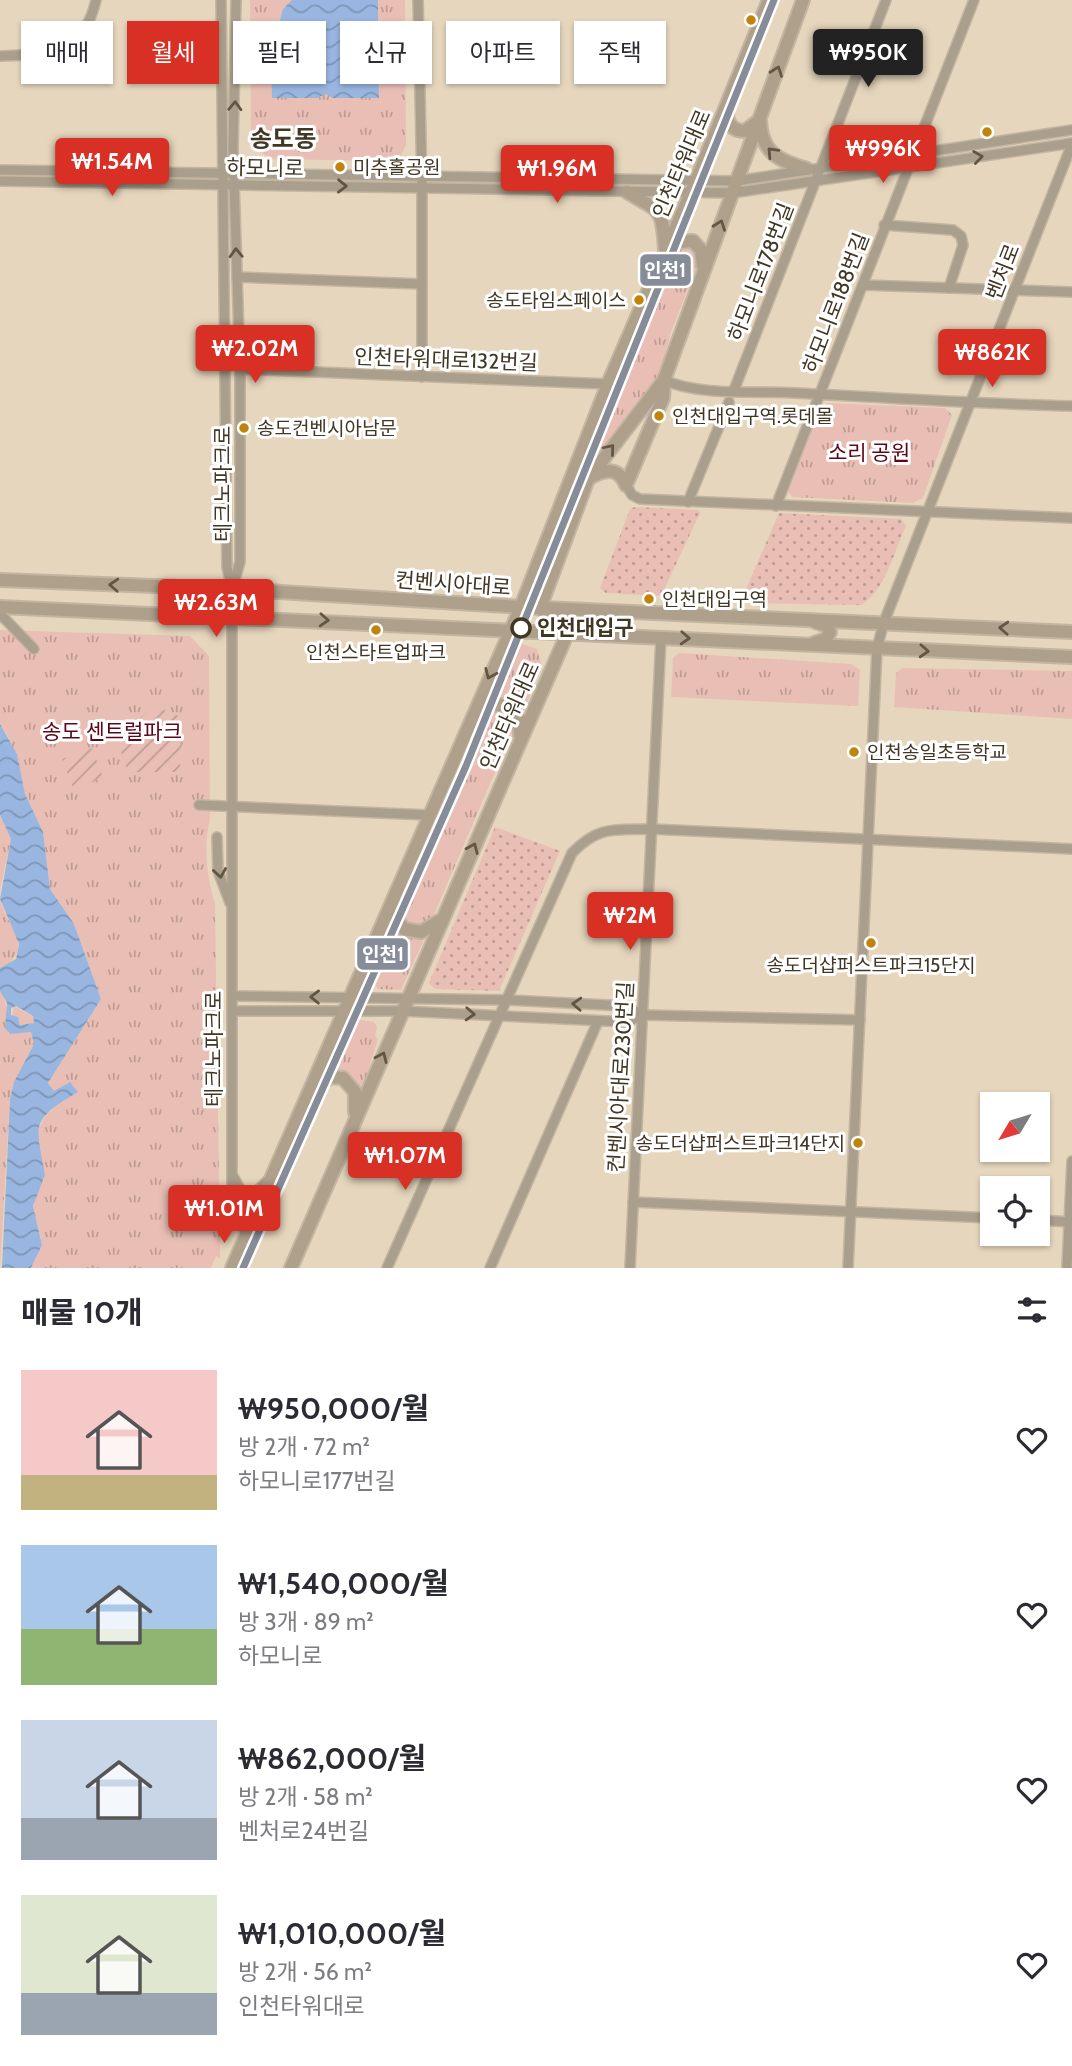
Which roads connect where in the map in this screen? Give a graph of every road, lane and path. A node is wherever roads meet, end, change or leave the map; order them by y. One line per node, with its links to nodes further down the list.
1 (96, 0): 9 (street)
2 (221, 0): 19 (street, 테크노파크로)
3 (236, 0): 19 (street, 테크노파크로, one-way to 3)
4 (418, 0): 20 (street)
5 (769, 0): 10 (main road, 인천타워대로)
6 (803, 0): 11 (main road, one-way to 6)
7 (886, 0): 16 (street, 하모니로178번길)
8 (974, 0): 14 (street, 하모니로188번길)
9 (0, 57)
10 (727, 105): 11 (main road); 24 (main road, 인천타워대로)
11 (759, 118): 17 (main road, one-way to 11); 25 (main road)
12 (1072, 130): 14 (street, 하모니로)
13 (1072, 144): 15 (street, 하모니로, one-way to 13); 35 (street, 벤처로)
14 (913, 152): 15 (street, 하모니로188번길); 16 (street, 하모니로)
15 (908, 166): 22 (street, 하모니로); 28 (street, 하모니로188번길)
16 (821, 167): 17 (street, 하모니로); 22 (street, 하모니로178번길)
17 (807, 169): 25 (street, 하모니로)
18 (0, 170): 19 (street, 하모니로)
19 (229, 174): 20 (street, 하모니로); 23 (street, 테크노파크로)
20 (420, 175): 24 (street, 하모니로); 26 (street)
21 (0, 181): 23 (street, 하모니로)
22 (816, 181): 25 (street, 하모니로); 41 (street, 하모니로178번길)
23 (230, 185): 26 (street, 하모니로, one-way to 26); 30 (street, 테크노파크로, one-way to 23); 53 (street, 테크노파크로)
24 (694, 187): 25 (street, 하모니로); 27 (street, 하모니로); 29 (main road, 인천타워대로)
25 (734, 187): 31 (main road, one-way to 25)
26 (422, 188): 27 (street, 하모니로); 32 (street)
27 (627, 192): 29 (main road)
28 (884, 225): 33 (street, 하모니로188번길); 34 (street)
29 (664, 254): 31 (main road); 40 (main road, 인천타워대로)
30 (237, 277): 32 (street); 37 (street, 테크노파크로)
31 (700, 280): 39 (main road)
32 (422, 284): 38 (street)
33 (863, 285): 34 (street); 42 (street, 하모니로188번길)
34 (949, 288): 35 (street)
35 (1016, 290): 36 (street); 44 (street, 벤처로)
36 (1072, 292)
37 (240, 369): 38 (street, 인천타워대로132번길); 53 (street, 테크노파크로)
38 (422, 377): 40 (street, 인천타워대로132번길)
39 (664, 380): 41 (street); 46 (main road); 47 (main road, one-way to 39)
40 (608, 384): 55 (main road, 인천타워대로)
41 (734, 390): 42 (street)
42 (820, 394): 44 (street); 49 (street, 하모니로188번길)
43 (729, 402): 48 (street)
44 (969, 404): 45 (street); 50 (street, 벤처로)
45 (1072, 406)
46 (626, 476): 47 (main road); 48 (street)
47 (588, 479): 56 (main road)
48 (688, 502): 49 (street)
49 (776, 506): 50 (street)
50 (927, 514): 51 (street); 60 (street, 벤처로)
51 (1072, 519)
52 (0, 580): 53 (main road, 컨벤시아대로, one-way to 52)
53 (232, 589): 55 (main road, 컨벤시아대로); 58 (street, 테크노파크로)
54 (0, 607): 58 (main road, 컨벤시아대로)
55 (521, 607): 56 (main road, 컨벤시아대로); 61 (main road, 인천타워대로)
56 (540, 608): 59 (main road, 컨벤시아대로); 62 (main road)
57 (0, 614): 66 (street)
58 (231, 615): 61 (main road, 컨벤시아대로, one-way to 61); 72 (street, 테크노파크로)
59 (807, 620): 60 (main road, 컨벤시아대로); 65 (main road)
60 (884, 622): 63 (main road, 컨벤시아대로, one-way to 60); 67 (street, 벤처로)
61 (510, 629): 62 (main road, 컨벤시아대로); 69 (main road, 인천타워대로, one-way to 69)
62 (568, 632): 64 (main road, 컨벤시아대로); 70 (main road, 인천타워대로)
63 (1072, 632)
64 (661, 637): 65 (main road, 컨벤시아대로, one-way to 65); 74 (street, 컨벤시아대로230번길)
65 (807, 645): 67 (main road, 컨벤시아대로)
66 (34, 649)
67 (877, 649): 68 (main road, 컨벤시아대로, one-way to 68); 76 (street, 벤처로)
68 (1072, 657)
69 (469, 721): 70 (main road); 73 (main road, 인천타워대로)
70 (518, 746): 80 (main road, 인천타워대로, one-way to 70)
71 (199, 805): 72 (street)
72 (232, 806): 73 (street); 79 (street, 테크노파크로)
73 (428, 814): 78 (main road, 인천타워대로)
74 (651, 829): 76 (street); 84 (street); 88 (street, 컨벤시아대로230번길)
75 (217, 837): 79 (street, one-way to 79)
76 (869, 840): 77 (street); 91 (street, 벤처로)
77 (1072, 849)
78 (395, 892): 80 (main road); 82 (main road, 인천타워대로)
79 (232, 907): 81 (street, 테크노파크로)
80 (443, 917): 83 (main road, 인천타워대로)
81 (232, 996): 82 (street, one-way to 81); 85 (street, 테크노파크로)
82 (348, 997): 83 (street); 86 (main road, 인천타워대로)
83 (408, 998): 84 (street); 87 (main road, 인천타워대로)
84 (508, 1000): 88 (street, one-way to 84); 89 (street)
85 (232, 1011): 86 (street); 95 (street, 테크노파크로)
86 (342, 1011): 87 (street); 92 (main road, 인천타워대로)
87 (402, 1011): 89 (street, one-way to 89); 93 (main road, 인천타워대로, one-way to 87)
88 (642, 1015): 90 (street); 91 (street); 97 (street, 컨벤시아대로230번길)
89 (502, 1016): 90 (street); 105 (street)
90 (598, 1020): 106 (street)
91 (860, 1020): 98 (street, 벤처로)
92 (307, 1095): 93 (main road); 96 (main road, 인천타워대로)
93 (354, 1119): 104 (main road, 인천타워대로)
94 (1072, 1161): 101 (street)
95 (232, 1173): 96 (street); 102 (street, 테크노파크로)
96 (273, 1174): 102 (main road, 인천타워대로)
97 (633, 1202): 98 (street); 107 (street, 컨벤시아대로230번길)
98 (851, 1210): 99 (street); 108 (street, 벤처로)
99 (980, 1216)
100 (1050, 1221): 101 (street)
101 (1071, 1222): 109 (street)
102 (246, 1235): 103 (main road, 인천타워대로)
103 (232, 1268)
104 (291, 1268)
105 (387, 1268)
106 (489, 1268)
107 (629, 1268)
108 (848, 1268)
109 (1067, 1268)

